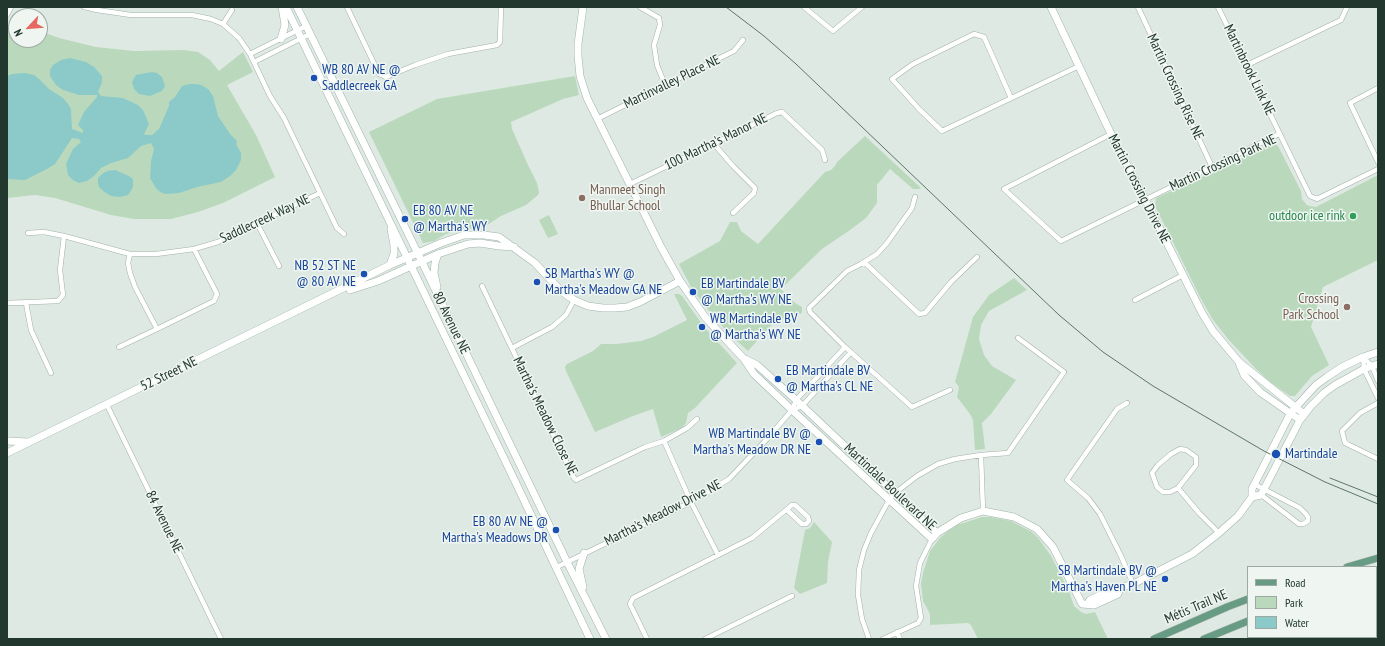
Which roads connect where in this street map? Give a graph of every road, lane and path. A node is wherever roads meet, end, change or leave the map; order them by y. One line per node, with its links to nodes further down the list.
1 (11, 7): 18 (street)
2 (84, 7): 16 (street, Saddlecreek Way NE)
3 (282, 7): 23 (street)
4 (286, 7): 21 (street, 80 Avenue NE)
5 (297, 7): 20 (street, 80 Avenue NE)
6 (347, 7): 7 (street)
7 (502, 7)
8 (584, 7): 33 (street, Martindale Boulevard NE)
9 (640, 7): 30 (street)
10 (804, 7): 11 (street)
11 (862, 7)
12 (1052, 7): 29 (street, Martin Crossing Drive NE)
13 (1138, 7): 39 (street, Martin Crossing Rise NE)
14 (1218, 7): 28 (street, Martinbrook Link NE)
15 (1347, 7): 28 (street)
16 (97, 9): 19 (street, Saddlecreek Way NE)
17 (232, 10): 19 (street)
18 (7, 15)
19 (223, 24): 26 (street, Saddlecreek Way NE)
20 (306, 26): 21 (street); 22 (street, 80 Avenue NE)
21 (297, 30): 23 (street); 24 (street, 80 Avenue NE)
22 (310, 34): 24 (street); 53 (street, 80 Avenue NE)
23 (281, 39): 26 (street)
24 (301, 39): 27 (street); 46 (street, 80 Avenue NE)
25 (742, 40): 30 (street, Martinvalley Place NE)
26 (250, 54): 27 (street, Saddlecreek Way NE)
27 (254, 62): 42 (street, Saddlecreek Way NE)
28 (1247, 65): 35 (street, Martinbrook Link NE)
29 (1078, 66): 32 (street); 34 (street, Martin Crossing Drive NE)
30 (665, 85): 33 (street, Martinvalley Place NE)
31 (1378, 88): 38 (street)
32 (1011, 98): 32 (street)
33 (597, 119): 41 (street, Martindale Boulevard NE)
34 (1111, 134): 44 (street, Martin Crossing Drive NE); 44 (street, Martin Crossing Park NE)
35 (1280, 134): 39 (street, Martin Crossing Park NE); 40 (street, Martin Crossing Park NE)
36 (714, 144): 37 (street, 100 Martha's Manor NE); 41 (street, 100 Martha's Manor NE); 45 (street)
37 (826, 160)
38 (1378, 162)
39 (1212, 167): 44 (street, Martin Crossing Park NE)
40 (1378, 169)
41 (630, 184): 64 (street, Martindale Boulevard NE)
42 (320, 193): 47 (street, Saddlecreek Way NE); 49 (street)
43 (915, 197): 59 (street)
44 (1145, 200): 63 (street, Martin Crossing Drive NE)
45 (732, 213)
46 (390, 221): 57 (street, 80 Avenue NE); 60 (street)
47 (257, 223): 52 (street, Saddlecreek Way NE); 61 (street)
48 (28, 233): 50 (street, Saddlecreek Way NE)
49 (344, 234)
50 (64, 236): 54 (street, Saddlecreek Way NE); 71 (street)
51 (514, 247): 53 (street, 52 Street NE); 55 (street, 52 Street NE); 68 (street, 52 Street NE)
52 (194, 250): 54 (street, Saddlecreek Way NE); 72 (street)
53 (417, 253): 57 (street, 52 Street NE); 58 (street, 80 Avenue NE)
54 (130, 254): 72 (street)
55 (438, 254): 58 (street, 52 Street NE); 67 (street)
56 (977, 257): 59 (street)
57 (408, 258): 60 (street, 52 Street NE); 62 (street, 80 Avenue NE)
58 (422, 262): 62 (street, 52 Street NE); 67 (street, 80 Avenue NE)
59 (864, 262): 75 (street)
60 (390, 265): 66 (street, 52 Street NE)
61 (279, 266)
62 (412, 267): 66 (street, 52 Street NE); 119 (street, 80 Avenue NE)
63 (1183, 276): 69 (street); 81 (street, Martin Crossing Drive NE)
64 (680, 282): 68 (street, 52 Street NE); 80 (street, Martindale Boulevard NE)
65 (482, 286): 76 (street, Martha's Meadow Close NE)
66 (332, 295): 90 (street, 52 Street NE)
67 (439, 299): 117 (street, 80 Avenue NE)
68 (574, 300): 76 (street)
69 (1134, 300)
70 (7, 303): 71 (street)
71 (26, 303): 83 (street)
72 (157, 329): 74 (street)
73 (1018, 338): 101 (street)
74 (120, 347)
75 (845, 347): 77 (street); 87 (street)
76 (512, 348): 98 (street, Martha's Meadow Close NE)
77 (851, 352): 85 (street); 91 (street)
78 (1378, 352): 79 (street)
79 (1363, 357): 82 (street); 82 (street); 92 (street)
80 (744, 359): 87 (street, Martindale Boulevard NE); 93 (street, Martindale Boulevard NE)
81 (1239, 362): 92 (street, Martin Crossing Drive NE); 94 (street, Martin Crossing Drive NE)
82 (1371, 366): 84 (street); 86 (street); 95 (street)
83 (51, 373)
84 (1378, 381)
85 (950, 390)
86 (1378, 398)
87 (796, 400): 91 (street, Martindale Boulevard NE); 93 (street)
88 (1127, 402): 120 (street)
89 (1378, 403): 102 (street)
90 (107, 405): 99 (street, 52 Street NE); 126 (street, 84 Avenue NE)
91 (802, 406): 93 (street); 106 (street, Martindale Boulevard NE)
92 (1295, 408): 94 (street); 95 (street, Martin Crossing Drive NE)
93 (792, 410): 108 (street, Martindale Boulevard NE); 109 (street, Martha's Meadow Drive NE)
94 (1290, 414): 95 (street, Martin Crossing Drive NE); 103 (street)
95 (1302, 417): 105 (street)
96 (697, 419): 98 (street)
97 (7, 441): 99 (street)
98 (664, 441): 109 (street)
99 (30, 442): 100 (street, 52 Street NE)
100 (7, 453)
101 (981, 455): 106 (street); 111 (street)
102 (1378, 458)
103 (1253, 487): 105 (street); 107 (street)
104 (1178, 488): 104 (street); 112 (street)
105 (1262, 492): 105 (street); 107 (street)
106 (894, 493): 108 (street); 113 (street, Martindale Boulevard NE)
107 (1252, 497): 112 (street, Martindale Boulevard NE)
108 (889, 500): 113 (street, Martindale Boulevard NE); 131 (street)
109 (691, 502): 114 (street, Martha's Meadow Drive NE); 115 (street)
110 (787, 510): 110 (street); 115 (street)
111 (983, 511): 113 (street, Martindale Boulevard NE); 120 (street, Martindale Boulevard NE)
112 (1219, 533): 120 (street, Martindale Boulevard NE)
113 (934, 536): 125 (street)
114 (584, 553): 117 (street, Martha's Meadow Drive NE); 123 (street)
115 (718, 556): 129 (street)
116 (1378, 558): 118 (main road)
117 (567, 562): 119 (street, Martha's Meadow Drive NE); 123 (street, 80 Avenue NE)
118 (1350, 566)
119 (557, 567): 127 (street, 80 Avenue NE)
120 (1133, 584)
121 (792, 596): 130 (street)
122 (1247, 599): 134 (main road, Métis Trail NE)
123 (588, 604): 128 (street, 80 Avenue NE)
124 (1247, 621): 135 (main road)
125 (897, 632): 132 (street); 133 (street)
126 (221, 639)
127 (590, 639)
128 (606, 639)
129 (647, 639)
130 (705, 639)
131 (868, 639)
132 (884, 639)
133 (900, 639)
134 (1154, 639)
135 (1204, 639)

